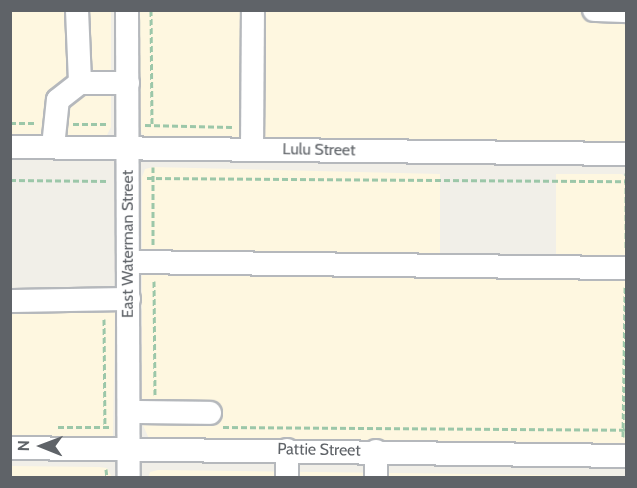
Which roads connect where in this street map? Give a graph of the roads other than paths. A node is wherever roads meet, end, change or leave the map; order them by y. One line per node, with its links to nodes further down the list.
1 (77, 10): 6 (street)
2 (128, 10): 7 (street, East Waterman Street)
3 (253, 10): 11 (street)
4 (594, 10): 5 (street)
5 (627, 11)
6 (80, 83): 7 (street); 8 (street)
7 (128, 83): 10 (street, East Waterman Street)
8 (54, 137)
9 (10, 147): 10 (street, Lulu Street)
10 (128, 147): 11 (street, Lulu Street); 13 (street, East Waterman Street)
11 (252, 149): 12 (street, Lulu Street)
12 (627, 154)
13 (129, 262): 14 (street); 15 (street, East Waterman Street)
14 (626, 268)
15 (129, 299): 16 (street); 19 (street, East Waterman Street)
16 (10, 302)
17 (168, 413): 18 (street); 19 (street); 21 (street)
18 (212, 420)
19 (129, 429): 20 (street, Pattie Street); 21 (street, Pattie Street); 25 (street, East Waterman Street)
20 (10, 448)
21 (167, 449): 22 (street, Pattie Street)
22 (287, 450): 23 (street, Pattie Street); 26 (street)
23 (376, 451): 24 (street, Pattie Street); 27 (street)
24 (625, 456)
25 (129, 477)
26 (287, 477)
27 (376, 477)

